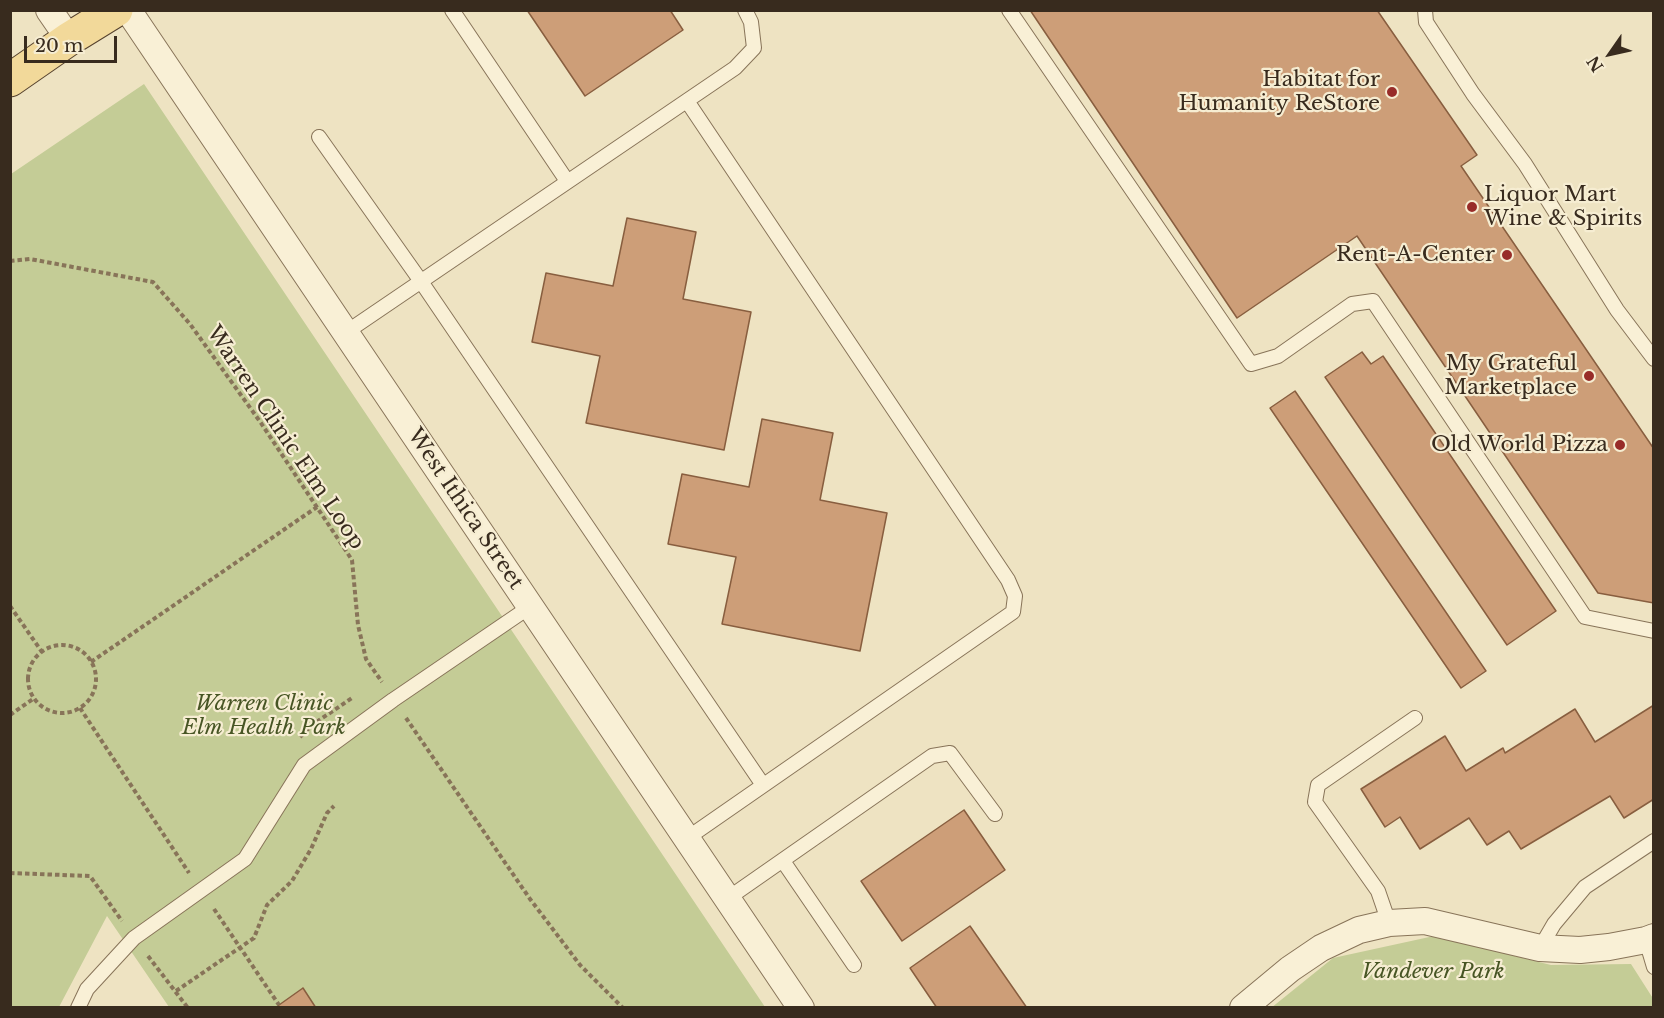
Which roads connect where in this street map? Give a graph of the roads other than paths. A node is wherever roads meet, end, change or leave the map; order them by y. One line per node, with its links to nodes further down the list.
1 (49, 10): 8 (street)
2 (116, 10): 8 (main road)
3 (128, 10): 14 (street, West Ithica Street)
4 (452, 10): 12 (lane)
5 (745, 10): 10 (lane)
6 (1009, 10): 17 (lane)
7 (1425, 10): 15 (lane)
8 (69, 39): 9 (main road)
9 (10, 80)
10 (687, 101): 12 (lane); 19 (lane)
11 (319, 137): 13 (lane)
12 (567, 181): 13 (lane)
13 (420, 280): 14 (lane); 19 (lane)
14 (345, 333): 16 (street, West Ithica Street)
15 (1653, 359)
16 (531, 606): 21 (street, West Ithica Street); 30 (lane)
17 (1653, 631)
18 (1415, 718): 25 (lane)
19 (764, 785): 21 (lane)
20 (995, 814): 23 (lane)
21 (686, 839): 24 (street, West Ithica Street)
22 (1653, 841): 27 (lane)
23 (783, 861): 24 (lane); 28 (lane)
24 (727, 899): 31 (street, West Ithica Street)
25 (1389, 922): 27 (street); 32 (street)
26 (1650, 939): 27 (street); 29 (lane)
27 (1540, 948)
28 (854, 965)
29 (1653, 967)
30 (78, 1008)
31 (801, 1008)
32 (1244, 1008)

